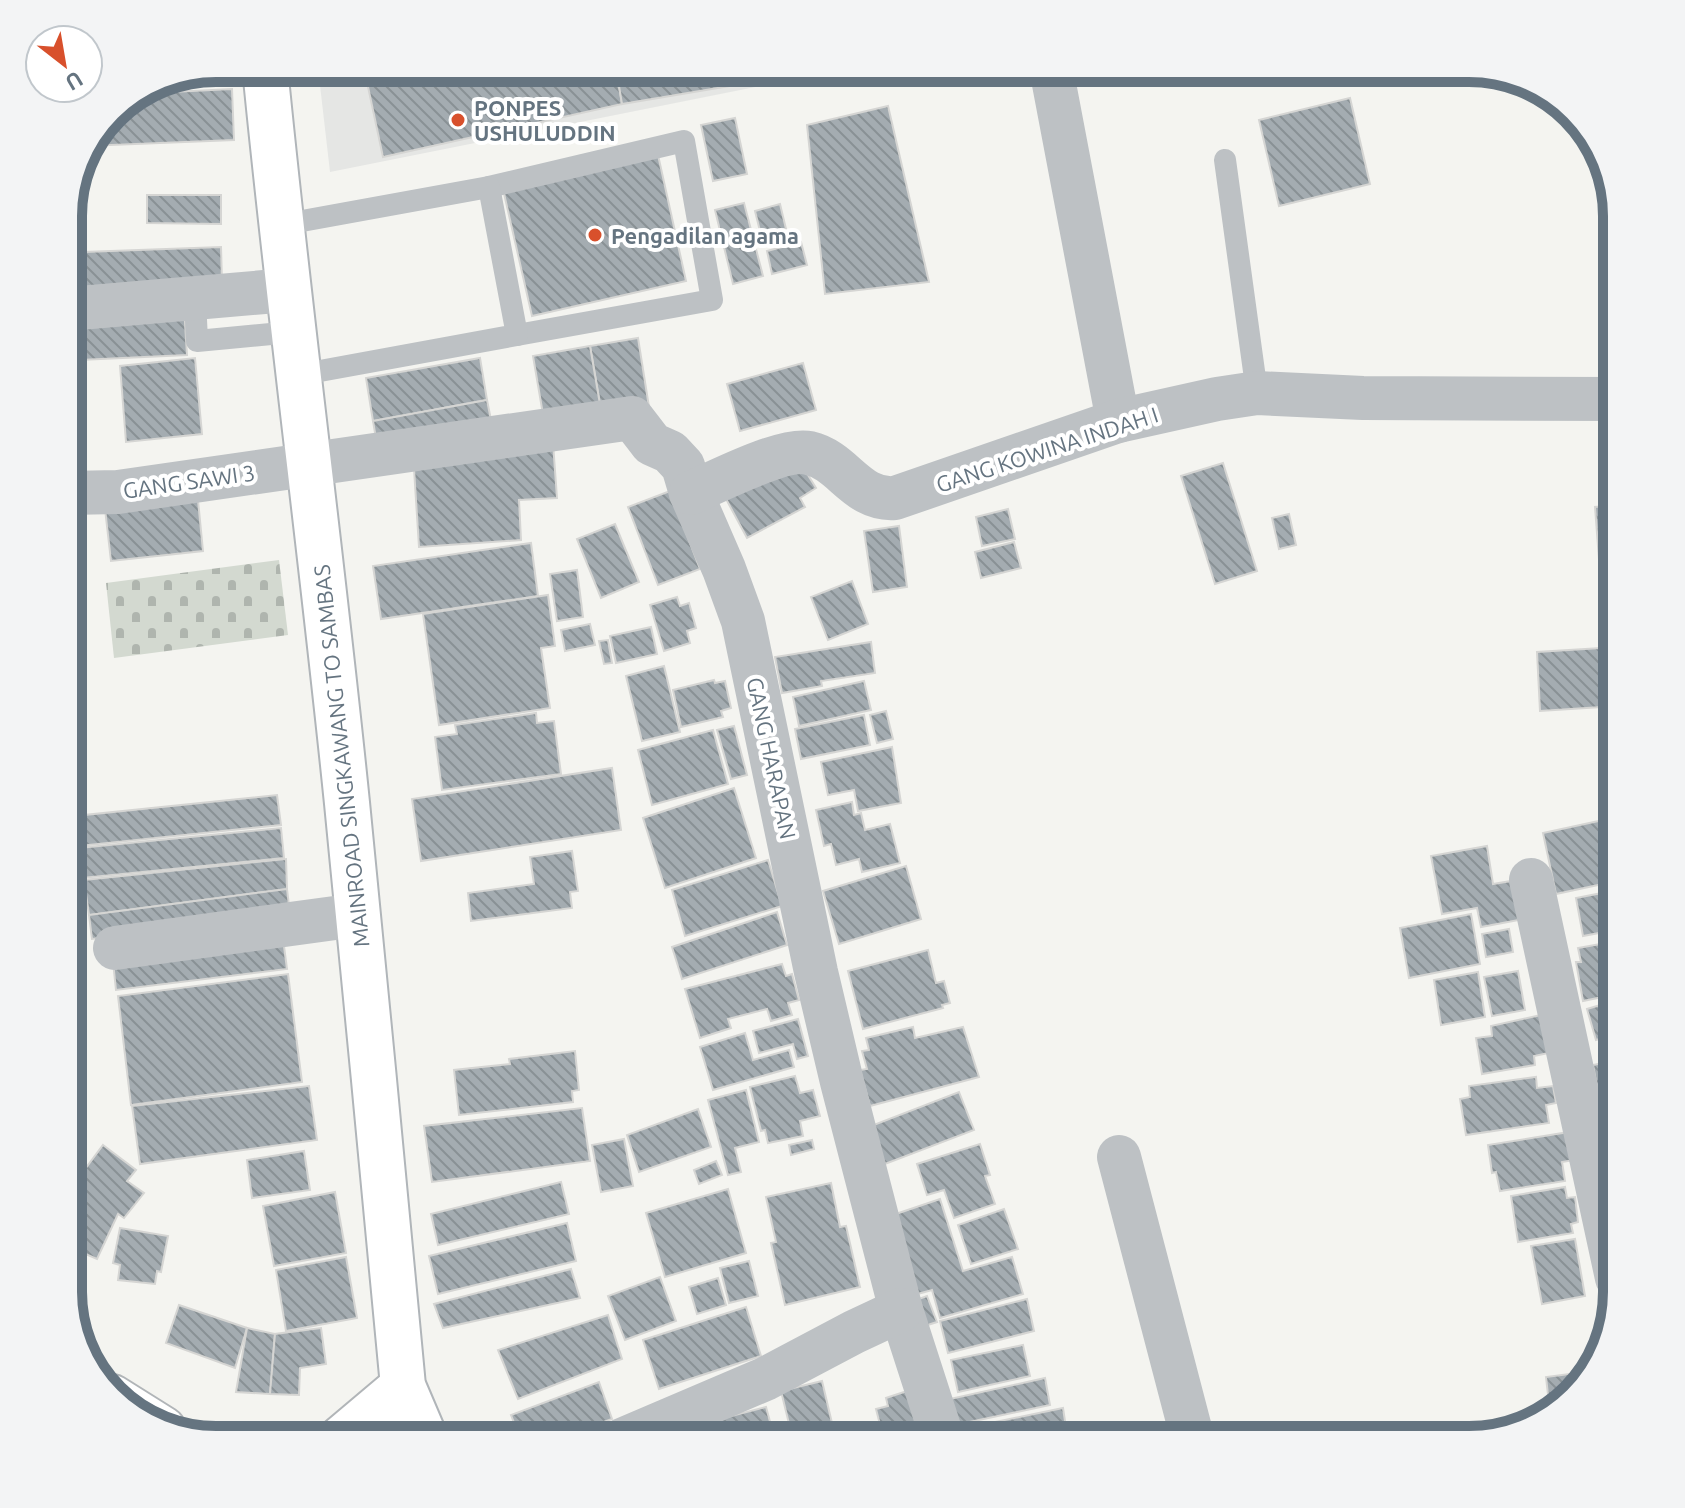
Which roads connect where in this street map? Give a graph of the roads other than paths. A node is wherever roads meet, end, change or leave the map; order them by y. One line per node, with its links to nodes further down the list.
1 (266, 82): 5 (street, MAINROAD SINGKAWANG TO SAMBAS)
2 (1054, 82): 14 (street)
3 (1225, 160): 12 (lane)
4 (489, 187): 5 (lane); 10 (lane); 10 (lane)
5 (280, 225): 6 (street, MAINROAD SINGKAWANG TO SAMBAS)
6 (288, 290): 7 (street); 9 (street, MAINROAD SINGKAWANG TO SAMBAS)
7 (195, 298): 8 (street); 9 (lane)
8 (82, 308)
9 (292, 332): 11 (street, MAINROAD SINGKAWANG TO SAMBAS)
10 (517, 335): 11 (lane)
11 (298, 375): 15 (street, MAINROAD SINGKAWANG TO SAMBAS)
12 (1257, 393): 13 (street, GANG KOWINA INDAH I); 14 (street, GANG KOWINA INDAH I)
13 (1603, 399)
14 (1118, 421): 17 (street, GANG KOWINA INDAH I)
15 (310, 464): 16 (street, GANG SAWI 3); 17 (street, GANG HARAPAN); 19 (street, MAINROAD SINGKAWANG TO SAMBAS)
16 (82, 493)
17 (691, 493): 23 (street, GANG HARAPAN)
18 (1531, 880): 22 (street)
19 (357, 915): 20 (street); 24 (street, MAINROAD SINGKAWANG TO SAMBAS)
20 (115, 948)
21 (1119, 1157): 29 (street)
22 (1603, 1213)
23 (901, 1310): 27 (street); 28 (street, GANG HARAPAN)
24 (403, 1386): 25 (street); 26 (street, MAINROAD SINGKAWANG TO SAMBAS)
25 (356, 1426)
26 (420, 1426)
27 (655, 1426)
28 (938, 1426)
29 (1189, 1426)

